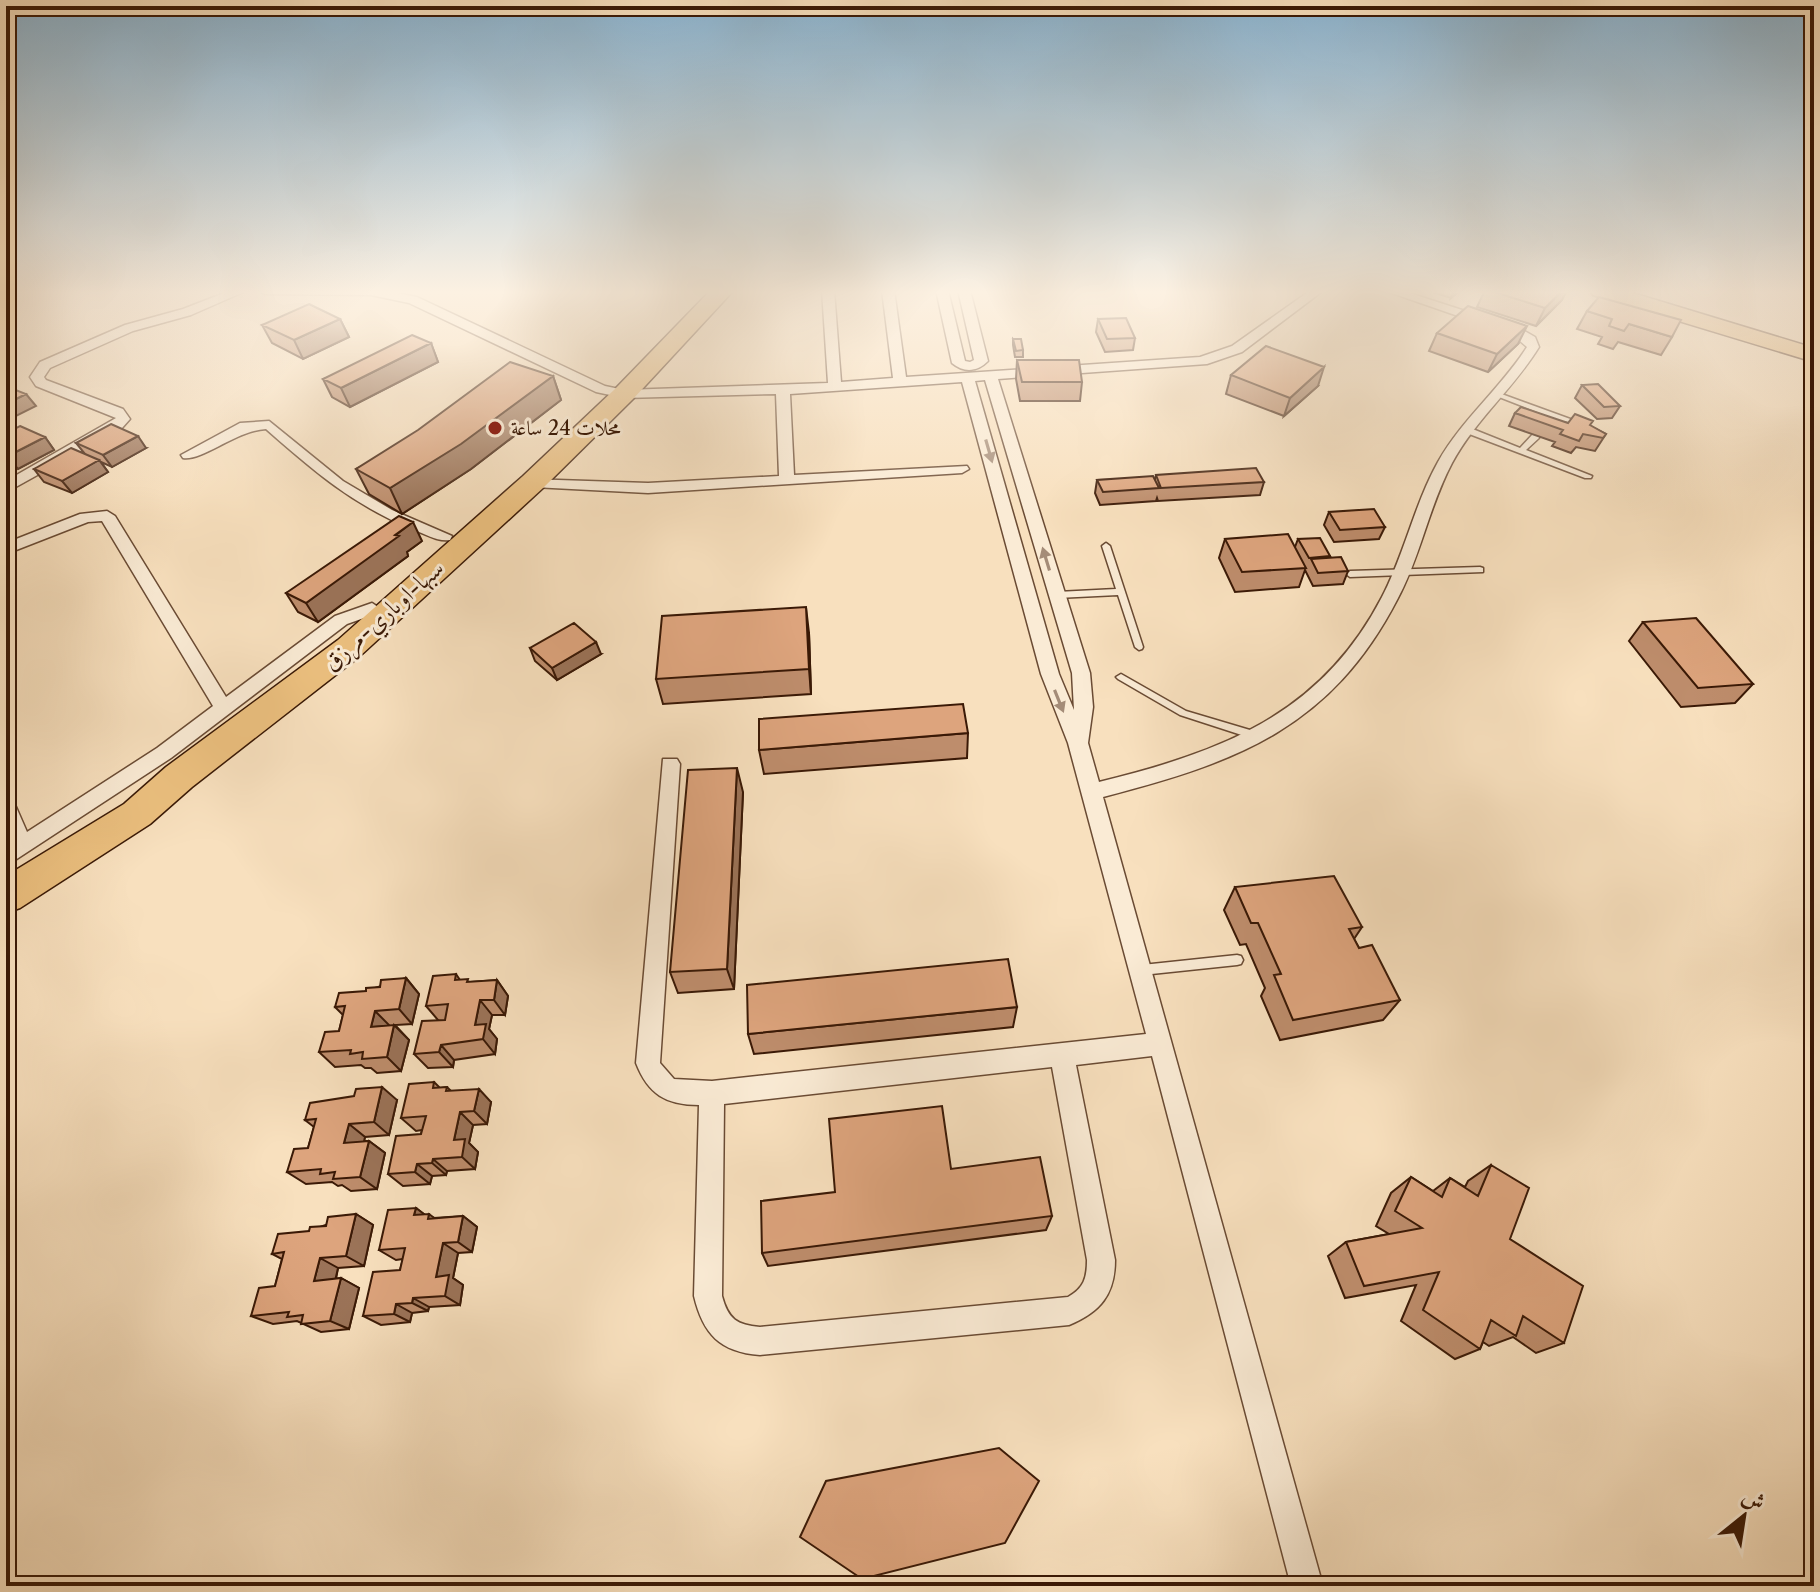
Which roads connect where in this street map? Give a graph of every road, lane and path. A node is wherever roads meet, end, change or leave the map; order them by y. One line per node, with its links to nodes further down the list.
1 (47, 364): 25 (street)
2 (553, 364): 14 (street)
3 (637, 364): 14 (highway, سبها-اوباري-مرزق)
4 (643, 364): 14 (highway, سبها-اوباري-مرزق)
5 (833, 364): 12 (street)
6 (898, 364): 11 (street)
7 (1165, 364): 9 (street)
8 (1520, 364): 15 (street)
9 (990, 374): 10 (street); 26 (street)
10 (967, 376): 11 (street); 27 (street, one-way to 27)
11 (900, 381): 12 (street)
12 (835, 386): 13 (street)
13 (783, 390): 14 (street); 23 (street)
14 (613, 392): 24 (highway, سبها-اوباري-مرزق); 28 (highway, سبها-اوباري-مرزق)
15 (1496, 394): 16 (street); 17 (lane)
16 (1467, 430): 19 (lane); 32 (street)
17 (1595, 431)
18 (1536, 436): 19 (lane)
19 (1521, 451): 22 (lane)
20 (188, 455): 28 (street)
21 (962, 469): 23 (street)
22 (1588, 476)
23 (787, 480): 24 (street)
24 (533, 482): 49 (highway, سبها-اوباري-مرزق)
25 (9, 485)
26 (1034, 522): 27 (street); 35 (street, one-way to 26)
27 (1010, 523): 38 (street)
28 (444, 536): 36 (highway, سبها-اوباري-مرزق)
29 (1106, 546): 34 (lane)
30 (6, 549): 41 (street)
31 (1480, 570): 32 (lane)
32 (1402, 573): 33 (lane); 42 (street)
33 (1350, 574)
34 (1121, 592): 35 (lane); 39 (lane)
35 (1057, 595): 37 (street)
36 (372, 609): 41 (street); 48 (highway, سبها-اوباري-مرزق)
37 (1064, 617): 38 (street); 43 (street)
38 (1036, 619): 43 (street, one-way to 43)
39 (1139, 647)
40 (1121, 677): 42 (lane)
41 (225, 710): 47 (street)
42 (1259, 736): 45 (street)
43 (1078, 743): 45 (street)
44 (670, 764): 54 (street)
45 (1092, 792): 51 (street)
46 (6, 806): 47 (street)
47 (14, 852)
48 (6, 874)
49 (6, 896)
50 (1237, 960): 51 (lane)
51 (1142, 970): 52 (street)
52 (1162, 1044): 53 (street); 55 (street)
53 (1062, 1056): 54 (street); 54 (street)
54 (712, 1093)
55 (1307, 1586)

